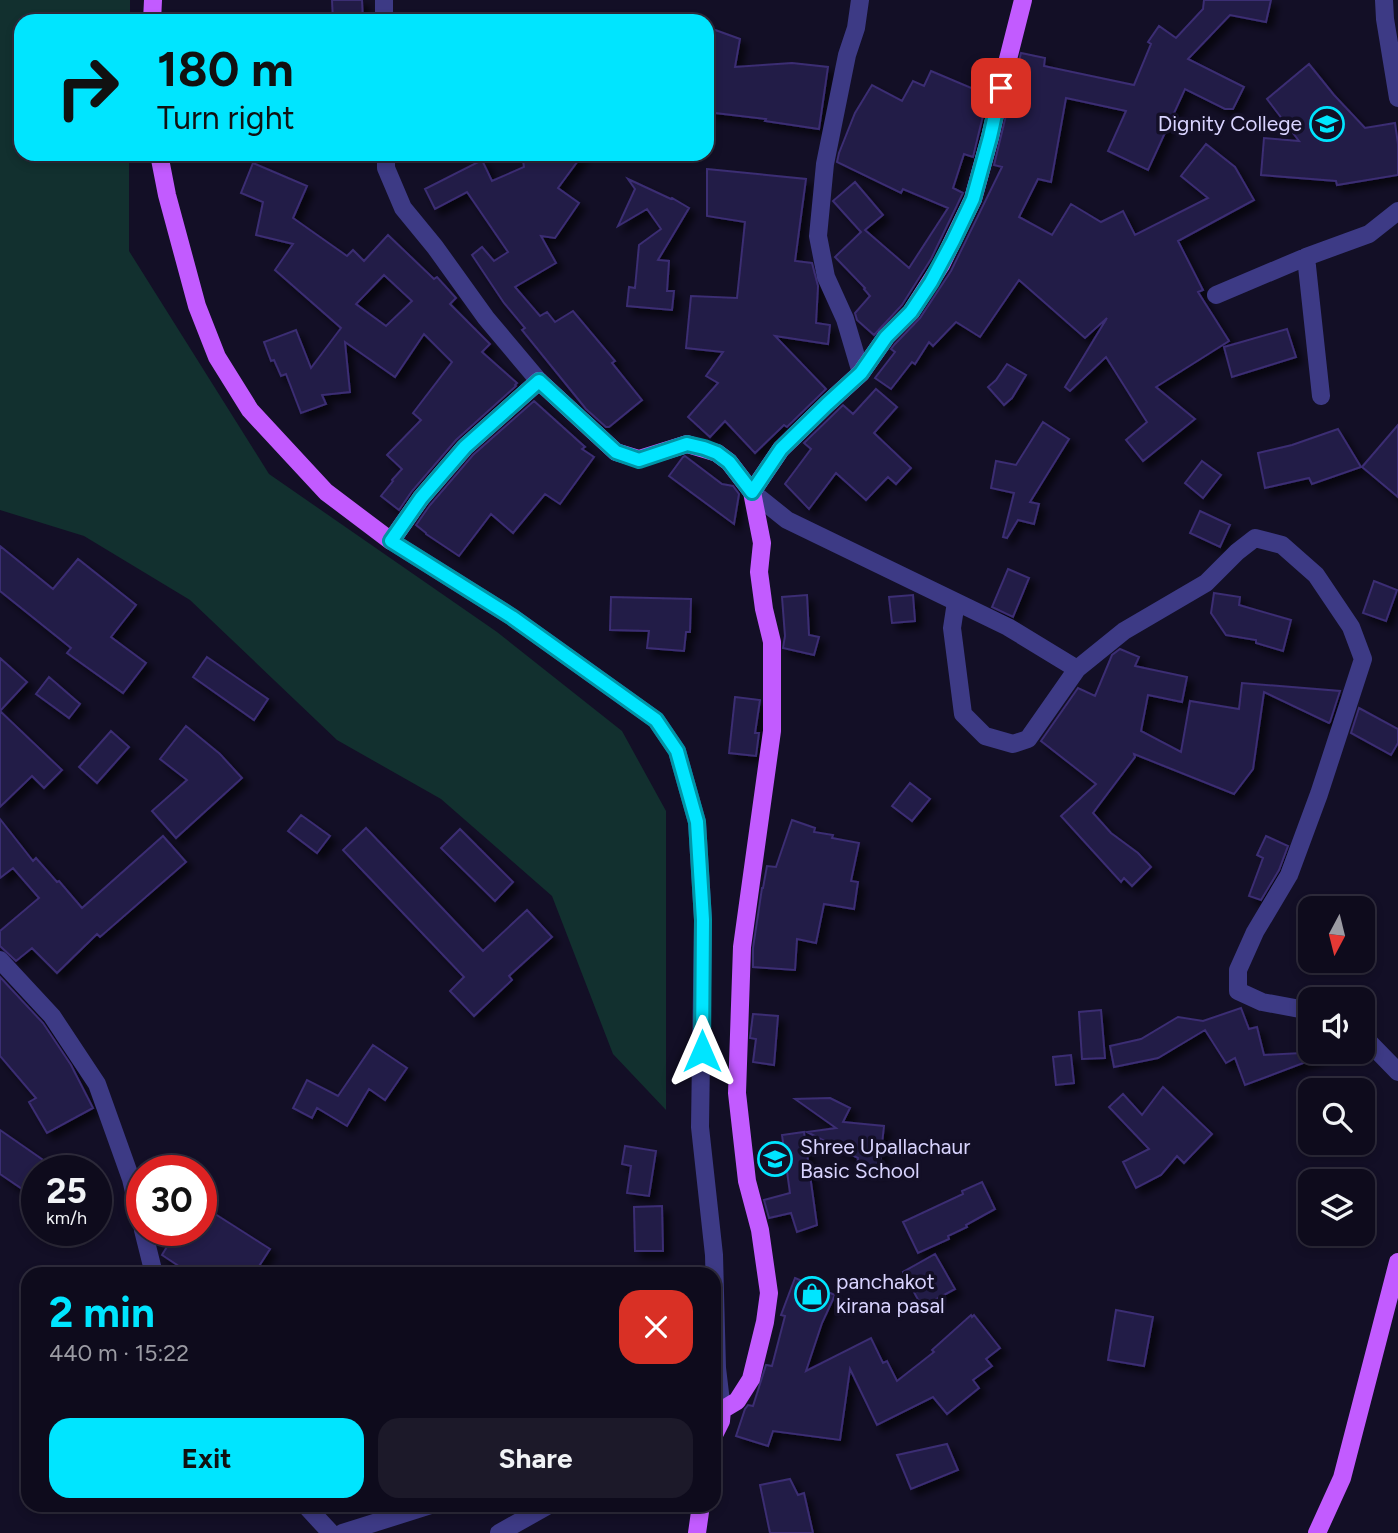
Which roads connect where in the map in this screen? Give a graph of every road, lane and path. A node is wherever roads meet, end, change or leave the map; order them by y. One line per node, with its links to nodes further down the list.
1 (860, 0): 10 (street)
2 (1023, 0): 10 (main road)
3 (1384, 0): 4 (street)
4 (1398, 98)
5 (160, 161): 14 (main road)
6 (386, 161): 11 (street)
7 (1398, 211): 8 (street)
8 (1306, 257): 9 (street); 12 (street)
9 (1216, 295)
10 (861, 373): 13 (main road)
11 (539, 381): 13 (main road); 14 (main road)
12 (1321, 396)
13 (752, 492): 15 (street); 27 (main road)
14 (391, 541): 25 (street)
15 (956, 601): 16 (street); 16 (street)
16 (1077, 668): 18 (street)
17 (0, 960): 21 (street)
18 (1298, 1009)
19 (1375, 1048): 20 (street)
20 (1398, 1072)
21 (126, 1165)
22 (147, 1246): 24 (street)
23 (1398, 1262): 37 (main road)
24 (152, 1267)
25 (714, 1267)
26 (721, 1402): 27 (street)
27 (722, 1410): 28 (main road)
28 (721, 1421)
29 (312, 1512): 33 (street)
30 (410, 1512): 34 (street)
31 (536, 1512): 35 (street)
32 (700, 1512): 36 (main road)
33 (331, 1533)
34 (342, 1533)
35 (499, 1533)
36 (697, 1533)
37 (1317, 1533)

